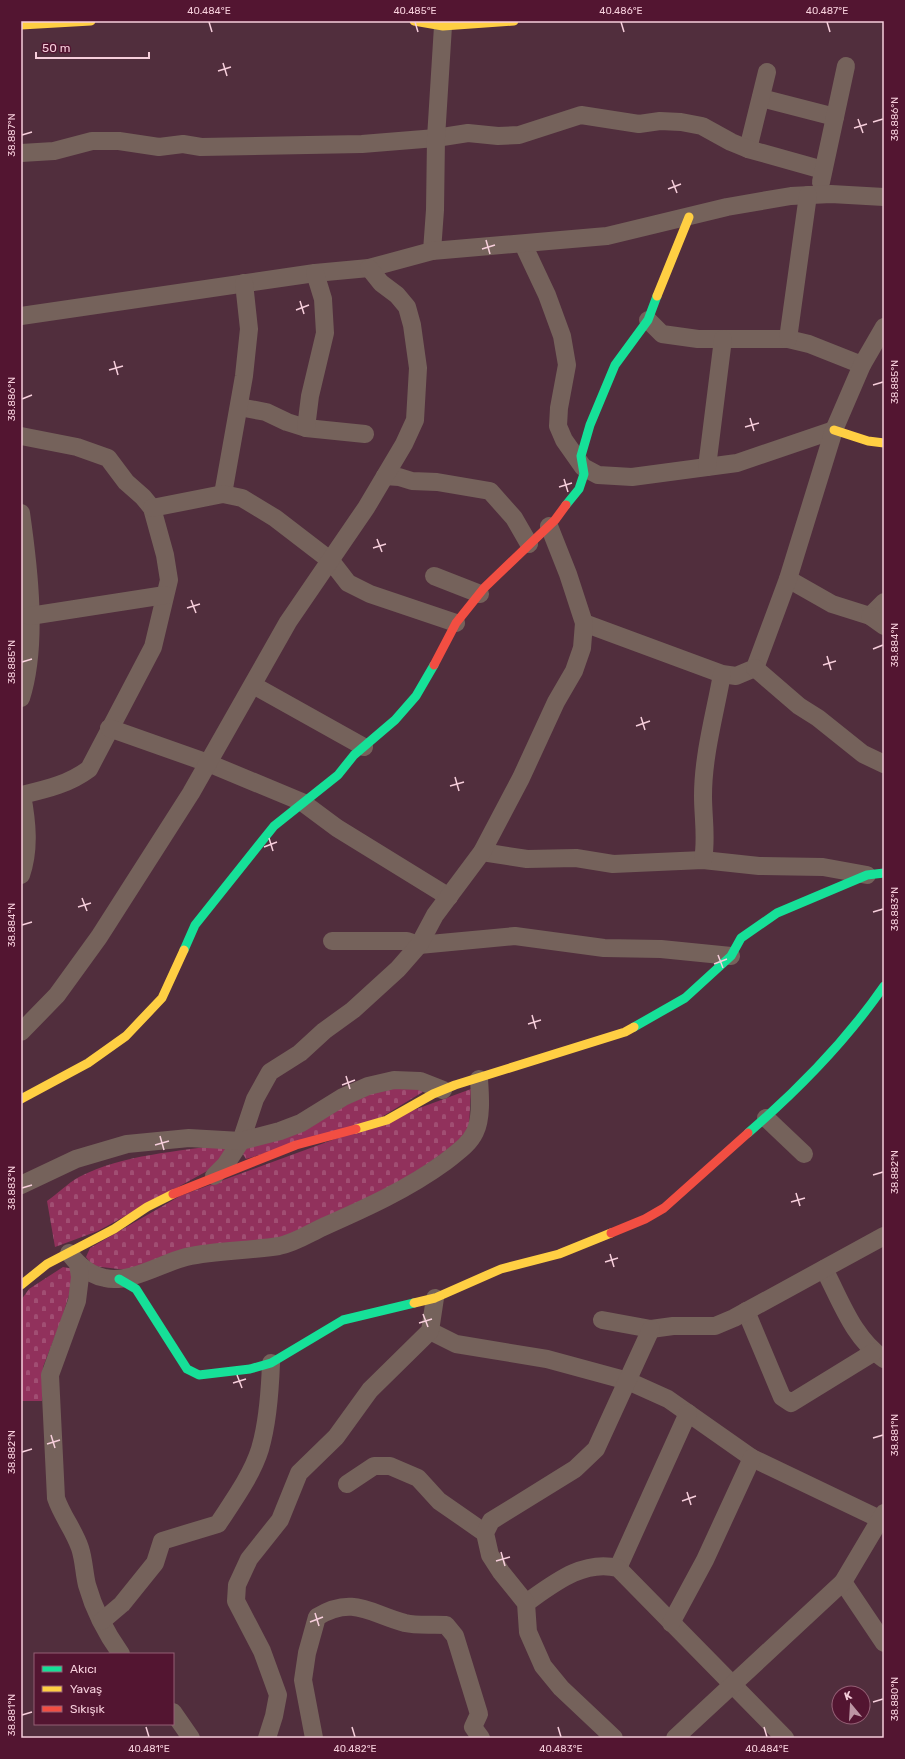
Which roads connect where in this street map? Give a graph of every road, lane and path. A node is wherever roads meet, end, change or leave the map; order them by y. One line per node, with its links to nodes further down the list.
1 (91, 21): 4 (street)
2 (414, 21): 5 (street)
3 (514, 21): 5 (street)
4 (21, 25)
5 (443, 26): 10 (street)
6 (846, 66): 9 (street)
7 (767, 72): 8 (street)
8 (762, 98): 9 (street); 11 (street)
9 (835, 117): 13 (street)
10 (436, 138): 11 (street); 12 (street); 18 (street)
11 (748, 149): 13 (street)
12 (21, 153)
13 (823, 170): 14 (street)
14 (814, 195): 15 (street); 16 (street); 25 (street)
15 (884, 197)
16 (689, 216): 17 (street); 23 (street)
17 (523, 244): 18 (street); 34 (street)
18 (432, 251): 19 (street)
19 (369, 268): 20 (street); 36 (street)
20 (315, 273): 21 (street); 29 (street)
21 (244, 282): 22 (street); 28 (street)
22 (21, 316)
23 (648, 320): 26 (street); 34 (street)
24 (884, 327): 27 (street)
25 (788, 338): 26 (street); 27 (street)
26 (723, 339): 35 (street)
27 (862, 365): 30 (street)
28 (239, 407): 29 (street); 37 (street)
29 (306, 428): 31 (street)
30 (834, 430): 33 (street); 35 (street); 45 (street)
31 (365, 434)
32 (21, 436): 38 (street)
33 (884, 443)
34 (583, 467): 35 (street); 40 (street)
35 (707, 467)
36 (385, 476): 42 (street); 43 (street)
37 (223, 494): 38 (street); 43 (street)
38 (152, 508): 47 (street)
39 (21, 513): 41 (street)
40 (549, 526): 42 (street); 52 (street)
41 (23, 537): 49 (street)
42 (529, 544): 46 (street)
43 (331, 561): 51 (street); 56 (street)
44 (434, 576): 46 (street)
45 (788, 579): 50 (street); 54 (street)
46 (480, 594): 51 (street)
47 (165, 595): 49 (street); 58 (street)
48 (884, 602): 50 (street)
49 (30, 616): 53 (street)
50 (877, 621)
51 (456, 623): 59 (street)
52 (584, 623): 55 (street); 64 (street)
53 (26, 642): 57 (street)
54 (755, 668): 55 (street); 61 (street)
55 (722, 674): 65 (street)
56 (253, 685): 59 (street); 60 (street)
57 (21, 698)
58 (109, 728): 60 (street); 62 (street)
59 (364, 747): 63 (street)
60 (208, 763): 63 (street); 73 (street)
61 (884, 764)
62 (22, 791): 67 (street)
63 (302, 802): 68 (street); 76 (street)
64 (482, 852): 65 (street); 68 (street)
65 (703, 860): 66 (street)
66 (876, 874): 71 (street)
67 (21, 875)
68 (449, 896): 70 (street)
69 (332, 941): 70 (street)
70 (419, 945): 71 (street); 78 (street)
71 (731, 956): 74 (street)
72 (883, 990): 77 (street)
73 (21, 1032)
74 (479, 1079): 75 (street); 85 (street)
75 (443, 1090): 78 (street); 80 (street)
76 (21, 1099)
77 (766, 1118): 79 (street); 87 (street)
78 (241, 1141): 80 (street); 81 (street)
79 (804, 1154)
80 (214, 1176): 83 (street)
81 (21, 1185)
82 (884, 1236): 84 (street)
83 (73, 1259): 85 (street); 86 (street); 103 (street)
84 (824, 1269): 88 (street); 92 (street)
85 (119, 1279): 93 (street)
86 (21, 1285)
87 (435, 1298): 91 (street); 93 (street)
88 (746, 1311): 90 (street); 92 (street)
89 (602, 1320): 90 (street)
90 (652, 1329): 94 (street)
91 (430, 1331): 94 (street); 110 (street)
92 (879, 1355)
93 (272, 1363): 103 (street)
94 (628, 1381): 95 (street); 99 (street)
95 (688, 1413): 96 (street); 100 (street)
96 (752, 1458): 98 (street); 104 (street)
97 (347, 1484): 99 (street)
98 (883, 1517): 101 (street)
99 (485, 1533): 102 (street)
100 (618, 1568): 102 (street); 104 (street)
101 (843, 1582): 105 (street); 107 (street)
102 (526, 1603): 113 (street)
103 (102, 1621): 106 (street)
104 (671, 1623): 107 (street)
105 (884, 1643)
106 (120, 1653)
107 (733, 1684): 114 (street); 115 (street)
108 (174, 1713): 109 (street)
109 (192, 1738)
110 (267, 1738)
111 (314, 1738): 112 (street)
112 (481, 1738)
113 (614, 1738)
114 (675, 1738)
115 (785, 1738)

